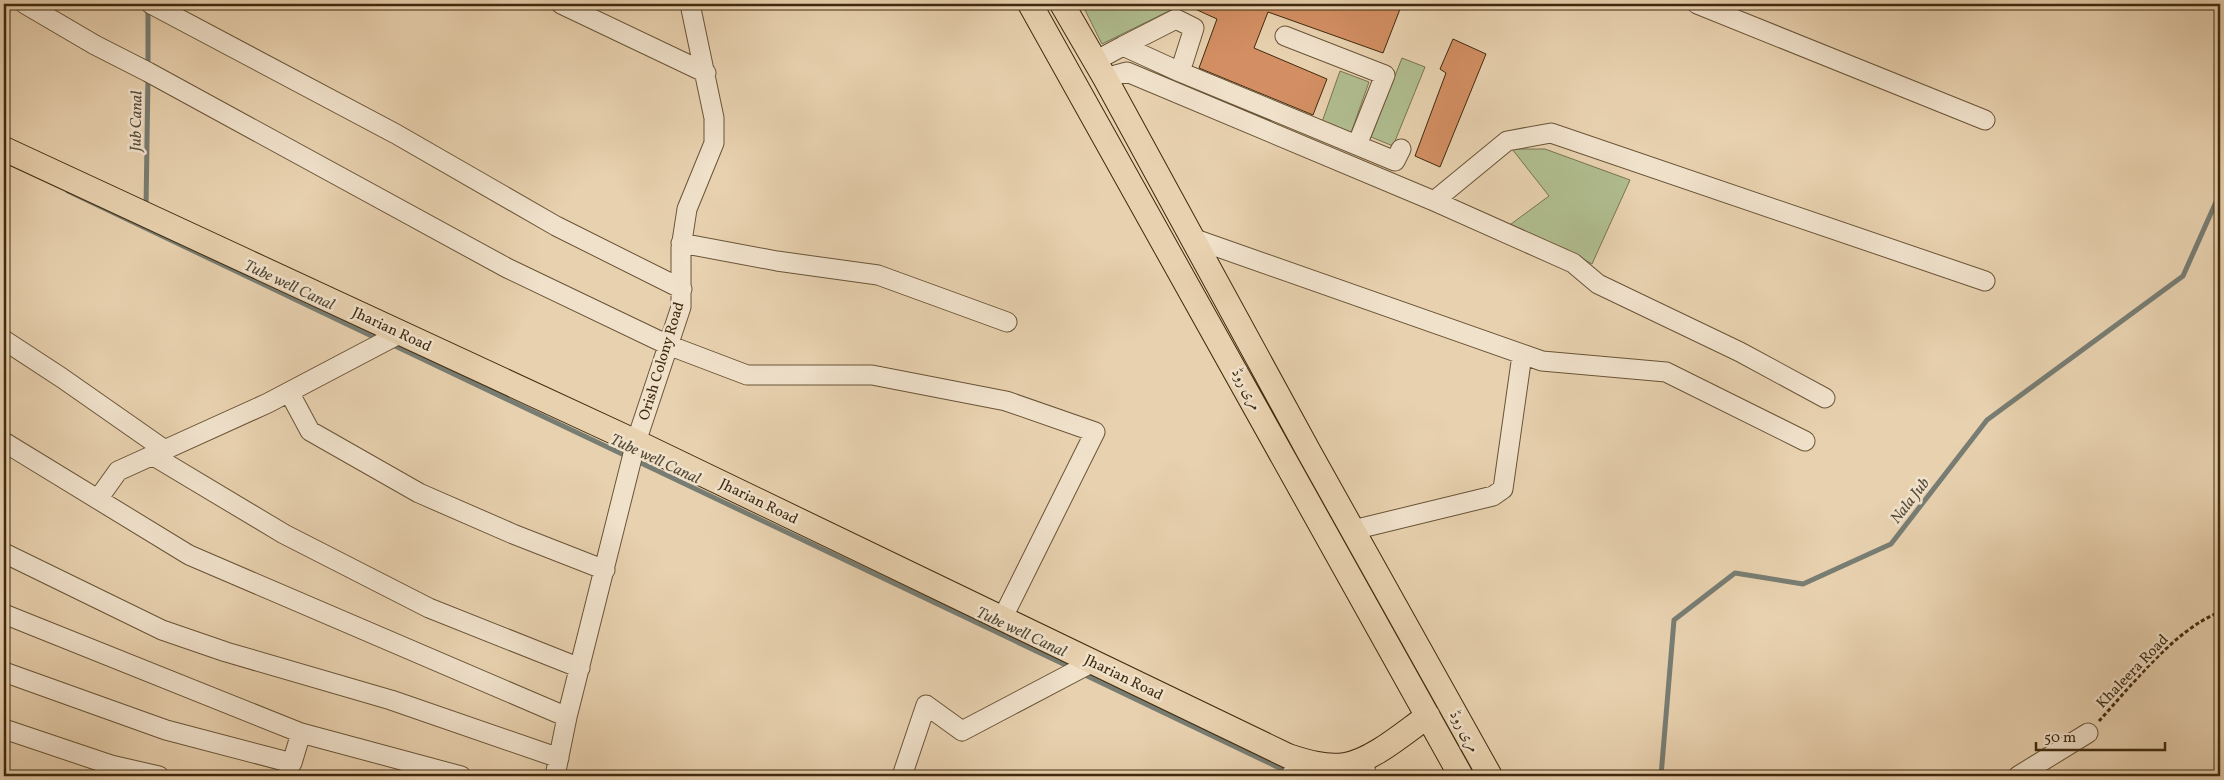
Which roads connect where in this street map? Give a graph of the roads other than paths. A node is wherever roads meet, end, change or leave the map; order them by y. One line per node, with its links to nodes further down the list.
1 (25, 4): 25 (street)
2 (151, 4): 21 (street)
3 (562, 4): 12 (street)
4 (690, 4): 12 (street, Orish Colony Road)
5 (1030, 4): 34 (main road, مری روڈ)
6 (1062, 4): 10 (main road, مری روڈ)
7 (1697, 4): 13 (street)
8 (1284, 36): 14 (street)
9 (1123, 46): 10 (street); 11 (street); 11 (street)
10 (1100, 70): 17 (street); 18 (main road, مری روڈ)
11 (1180, 72): 14 (street)
12 (706, 73): 19 (street, Orish Colony Road)
13 (1985, 120)
14 (1357, 145): 16 (street)
15 (4, 149): 23 (main road, Jharian Road)
16 (1401, 149)
17 (1434, 201): 20 (street); 28 (street)
18 (1192, 238): 26 (street); 33 (main road, مری روڈ)
19 (681, 243): 21 (street, Orish Colony Road); 22 (street)
20 (1985, 281)
21 (682, 289): 25 (street, Orish Colony Road)
22 (1007, 322)
23 (402, 333): 27 (street); 31 (main road, Jharian Road)
24 (4, 340): 32 (street)
25 (668, 344): 31 (street, Orish Colony Road); 40 (street)
26 (1522, 355): 29 (street); 36 (street)
27 (289, 392): 32 (street); 38 (street)
28 (1825, 398)
29 (1805, 441)
30 (4, 442): 35 (street)
31 (636, 442): 38 (street, Orish Colony Road); 40 (main road, Jharian Road)
32 (159, 452): 35 (street); 42 (street)
33 (1309, 452): 34 (main road); 36 (main road, مری روڈ)
34 (1288, 464): 44 (main road, مری روڈ)
35 (98, 499): 45 (street)
36 (1353, 530): 56 (main road, مری روڈ)
37 (4, 553): 49 (street)
38 (604, 570): 42 (street, Orish Colony Road)
39 (4, 614): 47 (street)
40 (1002, 619): 41 (main road, Jharian Road)
41 (1093, 662): 51 (main road, Jharian Road); 55 (street)
42 (580, 668): 45 (street, Orish Colony Road)
43 (4, 672): 47 (street)
44 (1428, 716): 50 (main road, Jharian Road); 52 (main road, مری روڈ)
45 (567, 717): 49 (street, Orish Colony Road)
46 (4, 729): 53 (street)
47 (301, 733): 54 (street)
48 (2088, 733): 57 (street)
49 (557, 767)
50 (1365, 768): 51 (main road, Jharian Road)
51 (1299, 769)
52 (1458, 770)
53 (159, 776)
54 (461, 776)
55 (902, 776)
56 (1490, 776)
57 (2018, 776)

